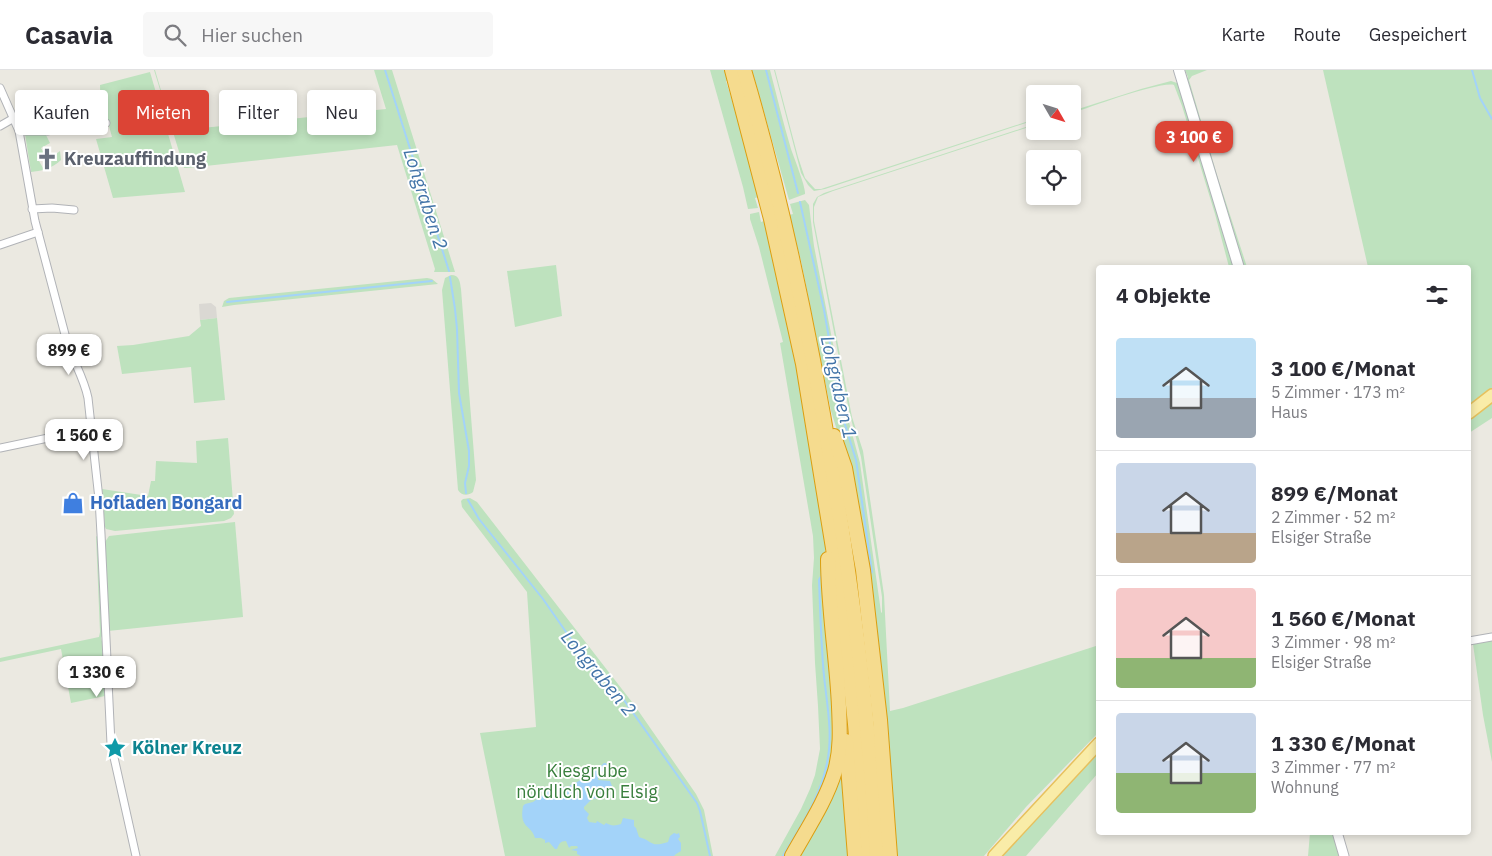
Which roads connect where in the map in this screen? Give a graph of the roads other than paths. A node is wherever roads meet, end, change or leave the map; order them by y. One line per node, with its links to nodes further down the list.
1 (732, 70): 8 (highway)
2 (744, 70): 8 (highway)
3 (1179, 70): 14 (main road)
4 (0, 90): 5 (street)
5 (14, 118): 6 (street)
6 (0, 126)
7 (20, 135): 9 (street)
8 (771, 194): 11 (highway)
9 (32, 209): 10 (street); 12 (street)
10 (74, 210)
11 (776, 218): 15 (highway); 20 (highway)
12 (38, 232): 13 (street); 18 (street)
13 (0, 245)
14 (1238, 265)
15 (820, 392): 30 (highway); 31 (highway)
16 (1492, 395): 17 (main road)
17 (1471, 411)
18 (92, 429): 19 (street); 26 (street)
19 (0, 448)
20 (828, 518): 23 (highway); 29 (highway)
21 (1492, 637): 22 (street)
22 (1471, 641)
23 (839, 690): 27 (highway); 28 (highway)
24 (1096, 746): 32 (main road)
25 (1338, 835): 33 (street)
26 (136, 856)
27 (792, 856)
28 (855, 856)
29 (866, 856)
30 (878, 856)
31 (890, 856)
32 (994, 856)
33 (1344, 856)

